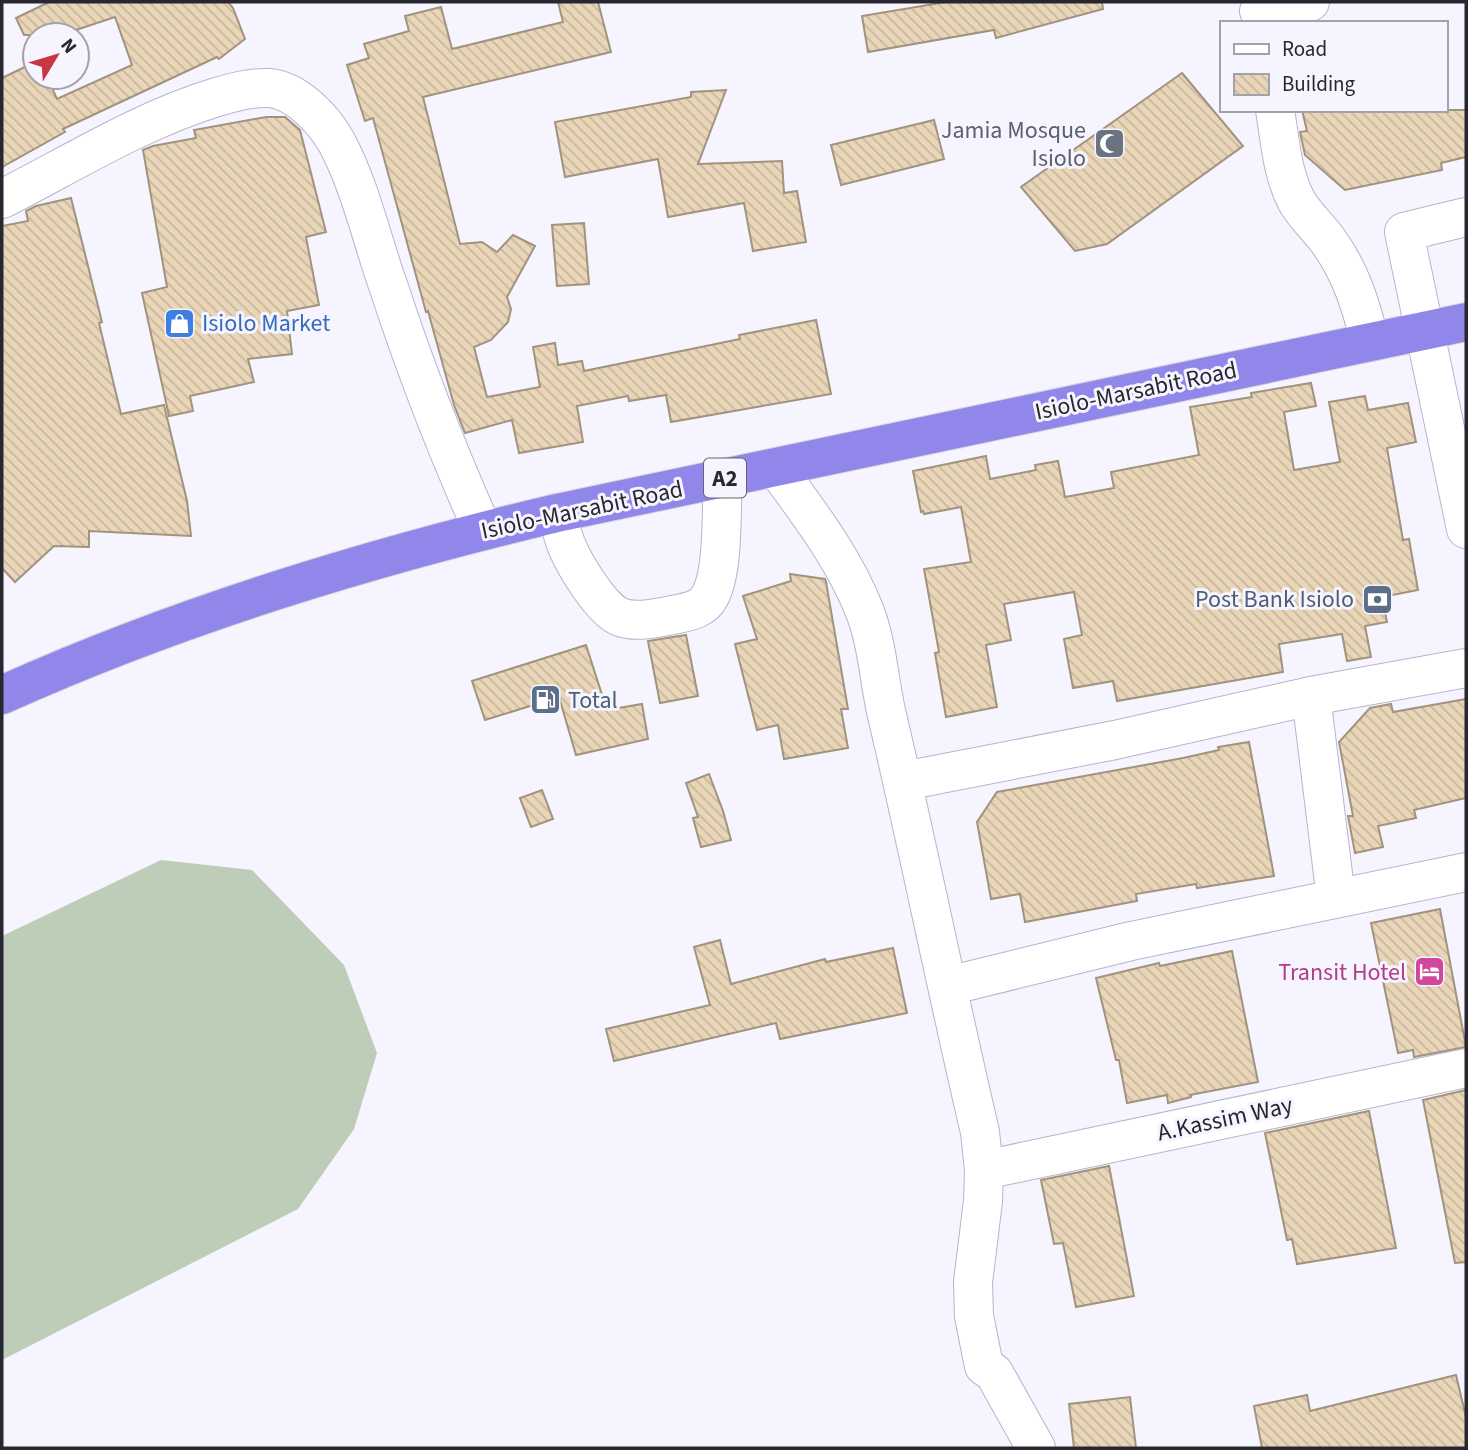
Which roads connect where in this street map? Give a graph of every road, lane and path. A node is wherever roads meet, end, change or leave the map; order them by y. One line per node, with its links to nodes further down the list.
1 (1310, 2): 2 (street)
2 (1258, 12)
3 (1275, 112): 8 (street)
4 (2, 199): 14 (street)
5 (1466, 217): 7 (street)
6 (1466, 322): 7 (highway, Isiolo-Marsabit Road / A2)
7 (1424, 330): 8 (highway, Isiolo-Marsabit Road / A2); 9 (street)
8 (1370, 342): 10 (highway, Isiolo-Marsabit Road / A2)
9 (1456, 428): 13 (street)
10 (776, 468): 11 (highway, Isiolo-Marsabit Road / A2); 18 (street)
11 (723, 479): 12 (highway, Isiolo-Marsabit Road / A2); 12 (street)
12 (556, 513): 14 (highway, Isiolo-Marsabit Road / A2)
13 (1466, 529)
14 (484, 531): 16 (highway, Isiolo-Marsabit Road / A2)
15 (1466, 668): 17 (street)
16 (2, 695)
17 (1311, 696): 18 (street); 20 (street)
18 (904, 781): 21 (street)
19 (1466, 872): 20 (street)
20 (1336, 898): 21 (street)
21 (948, 986): 23 (street)
22 (1466, 1068): 23 (street, A.Kassim Way)
23 (985, 1170): 24 (street)
24 (1036, 1448)

